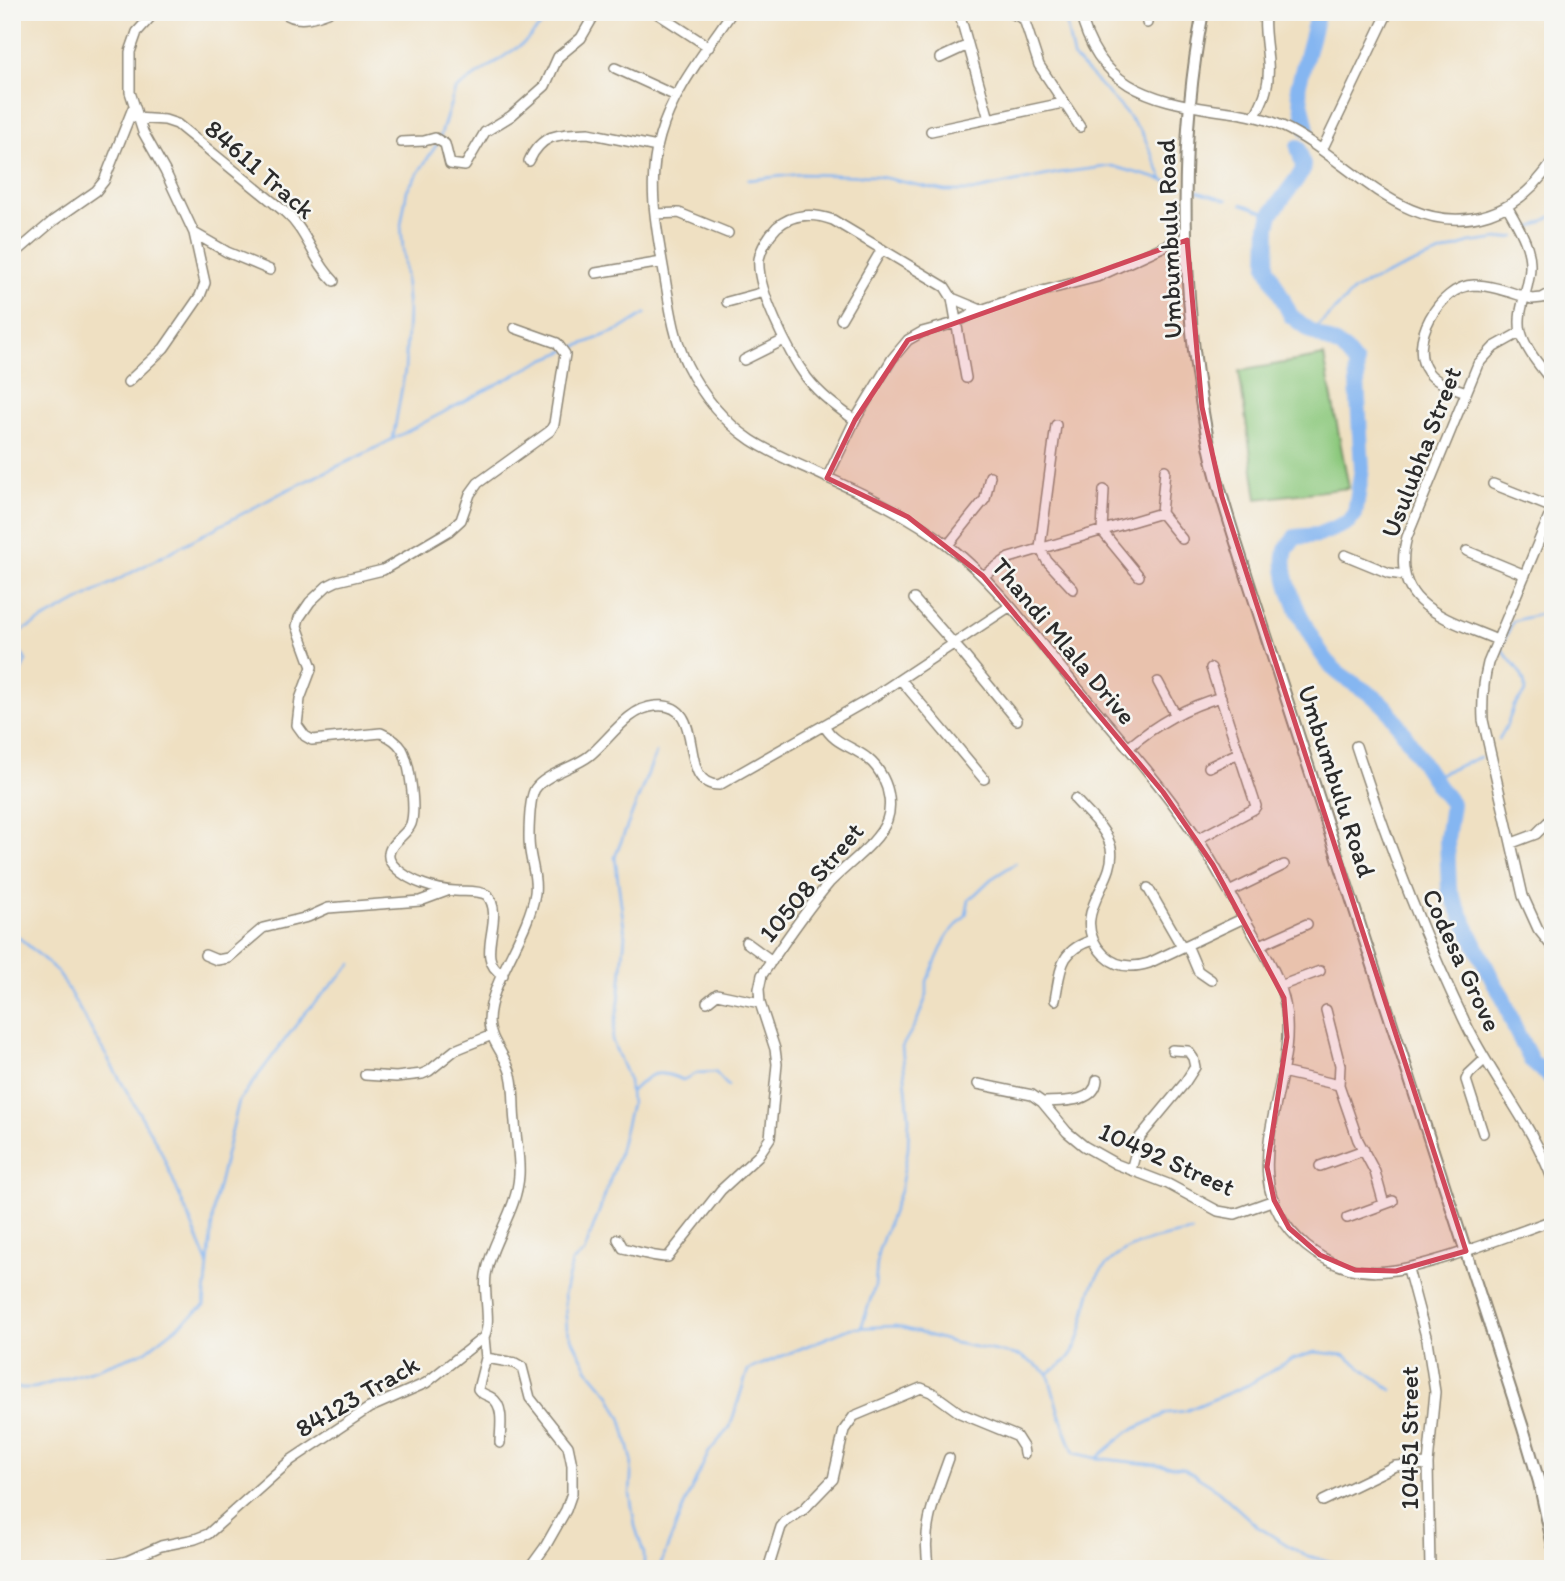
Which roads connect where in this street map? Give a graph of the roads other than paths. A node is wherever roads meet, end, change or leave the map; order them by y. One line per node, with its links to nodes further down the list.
1 (155, 12): 22 (street)
2 (282, 12): 3 (street)
3 (328, 12)
4 (596, 12): 27 (street)
5 (655, 12): 16 (street)
6 (732, 12): 16 (street, Thandi Mlala Drive)
7 (959, 12): 15 (street)
8 (1009, 12): 20 (street)
9 (1080, 12): 21 (street)
10 (1146, 12): 14 (street)
11 (1203, 12): 21 (main road, Umbumbulu Road)
12 (1265, 12): 23 (street)
13 (1388, 12): 29 (street)
14 (1147, 23)
15 (968, 45): 17 (street); 24 (street)
16 (709, 47): 19 (street, Thandi Mlala Drive)
17 (940, 58)
18 (615, 68): 19 (street)
19 (676, 96): 28 (street, Thandi Mlala Drive)
20 (1063, 103): 24 (street); 25 (street)
21 (1189, 106): 23 (street); 36 (main road, Umbumbulu Road)
22 (135, 113): 34 (street); 38 (street); 42 (street, 84611 Track)
23 (1255, 116): 29 (street)
24 (989, 119): 26 (street)
25 (1080, 127)
26 (931, 131)
27 (401, 142)
28 (657, 147): 30 (street); 33 (street, Thandi Mlala Drive)
29 (1322, 150): 32 (street)
30 (529, 161)
31 (1553, 161): 32 (street)
32 (1507, 206): 45 (street)
33 (655, 214): 35 (street); 39 (street, Thandi Mlala Drive)
34 (194, 233): 40 (street); 56 (street)
35 (728, 233)
36 (1187, 240): 48 (street); 138 (main road, Umbumbulu Road)
37 (882, 249): 43 (street); 46 (street); 49 (street)
38 (12, 256)
39 (662, 262): 41 (street); 63 (street, Thandi Mlala Drive)
40 (270, 270)
41 (596, 273)
42 (334, 281)
43 (764, 292): 47 (street); 53 (street)
44 (1553, 292): 45 (street)
45 (1525, 297): 52 (street); 58 (street)
46 (952, 298): 48 (street); 50 (street)
47 (727, 302)
48 (981, 310): 50 (street)
49 (841, 319)
50 (955, 323): 55 (street); 59 (street)
51 (515, 328): 101 (street)
52 (1521, 332): 57 (street); 58 (street, Usulubha Street)
53 (784, 340): 54 (street); 59 (street)
54 (744, 360)
55 (966, 378)
56 (128, 382)
57 (1553, 383)
58 (1466, 392): 74 (street, Usulubha Street)
59 (855, 420): 63 (street)
60 (1056, 425): 71 (street)
61 (1165, 470): 67 (street)
62 (990, 476): 70 (street)
63 (827, 478): 70 (street, Thandi Mlala Drive)
64 (1493, 484): 66 (street)
65 (1104, 490): 68 (street)
66 (1553, 508): 75 (street)
67 (1161, 513): 68 (street); 69 (street)
68 (1102, 531): 71 (street); 77 (street)
69 (1182, 539)
70 (948, 545): 76 (street, Thandi Mlala Drive)
71 (1040, 548): 76 (street); 78 (street)
72 (1467, 551): 75 (street)
73 (1345, 555): 74 (street)
74 (1404, 575): 81 (street, Usulubha Street)
75 (1525, 575): 81 (street)
76 (983, 576): 80 (street, Thandi Mlala Drive)
77 (1139, 576)
78 (1073, 590)
79 (914, 599): 82 (street)
80 (1009, 607): 82 (street); 91 (street, Thandi Mlala Drive)
81 (1497, 640): 98 (street)
82 (955, 644): 84 (street); 88 (street)
83 (1211, 668): 86 (street)
84 (901, 680): 89 (street); 94 (street)
85 (1158, 682): 87 (street)
86 (1221, 697): 87 (street); 92 (street)
87 (1175, 715): 91 (street)
88 (1017, 720)
89 (824, 725): 111 (street, 10508 Street); 113 (street)
90 (1356, 746): 122 (street, Codesa Grove)
91 (1128, 748): 97 (street, Thandi Mlala Drive)
92 (1238, 753): 93 (street); 97 (street)
93 (1209, 766)
94 (984, 779)
95 (1075, 799): 105 (street)
96 (1553, 817): 98 (street)
97 (1198, 839): 102 (street, Thandi Mlala Drive)
98 (1512, 843): 109 (street)
99 (1284, 865): 102 (street)
100 (1148, 888): 108 (street)
101 (447, 891): 110 (street); 113 (street)
102 (1229, 892): 103 (street, Thandi Mlala Drive)
103 (1244, 918): 107 (street, Thandi Mlala Drive); 108 (street)
104 (1307, 924): 107 (street)
105 (1093, 940): 108 (street); 116 (street)
106 (746, 942): 111 (street)
107 (1260, 945): 115 (street, Thandi Mlala Drive)
108 (1185, 946): 114 (street)
109 (1553, 948)
110 (205, 956)
111 (772, 961): 118 (street, 10508 Street)
112 (1320, 971): 115 (street)
113 (503, 975): 120 (street)
114 (1211, 980)
115 (1280, 986): 123 (street, Thandi Mlala Drive)
116 (1055, 1000)
117 (707, 1002): 118 (street)
118 (760, 1003): 137 (street, 10508 Street)
119 (1326, 1010): 127 (street)
120 (492, 1035): 124 (street); 140 (street)
121 (1172, 1050): 132 (street)
122 (1485, 1059): 129 (street); 133 (street, Codesa Grove)
123 (1282, 1072): 127 (street); 134 (street, Thandi Mlala Drive)
124 (365, 1075)
125 (1097, 1080): 128 (street)
126 (978, 1084): 128 (street, 10492 Street)
127 (1339, 1085): 130 (street)
128 (1042, 1102): 132 (street, 10492 Street)
129 (1483, 1133)
130 (1364, 1150): 131 (street); 135 (street)
131 (1320, 1166)
132 (1131, 1170): 134 (street, 10492 Street)
133 (1553, 1181)
134 (1274, 1200): 139 (street, Thandi Mlala Drive)
135 (1346, 1218)
136 (1553, 1220): 138 (street, Thandi Mlala Drive)
137 (618, 1239)
138 (1466, 1251): 139 (street, Thandi Mlala Drive); 147 (main road, Umbumbulu Road)
139 (1408, 1269): 145 (street, 10451 Street)
140 (484, 1337): 141 (street); 148 (street, 84123 Track)
141 (486, 1358): 142 (street); 149 (street)
142 (500, 1443)
143 (1024, 1454): 150 (street)
144 (949, 1458): 151 (street)
145 (1428, 1464): 146 (street); 152 (street, 10451 Street)
146 (1323, 1501)
147 (1553, 1546)
148 (47, 1569)
149 (528, 1569)
150 (768, 1569)
151 (929, 1569)
152 (1430, 1569)

